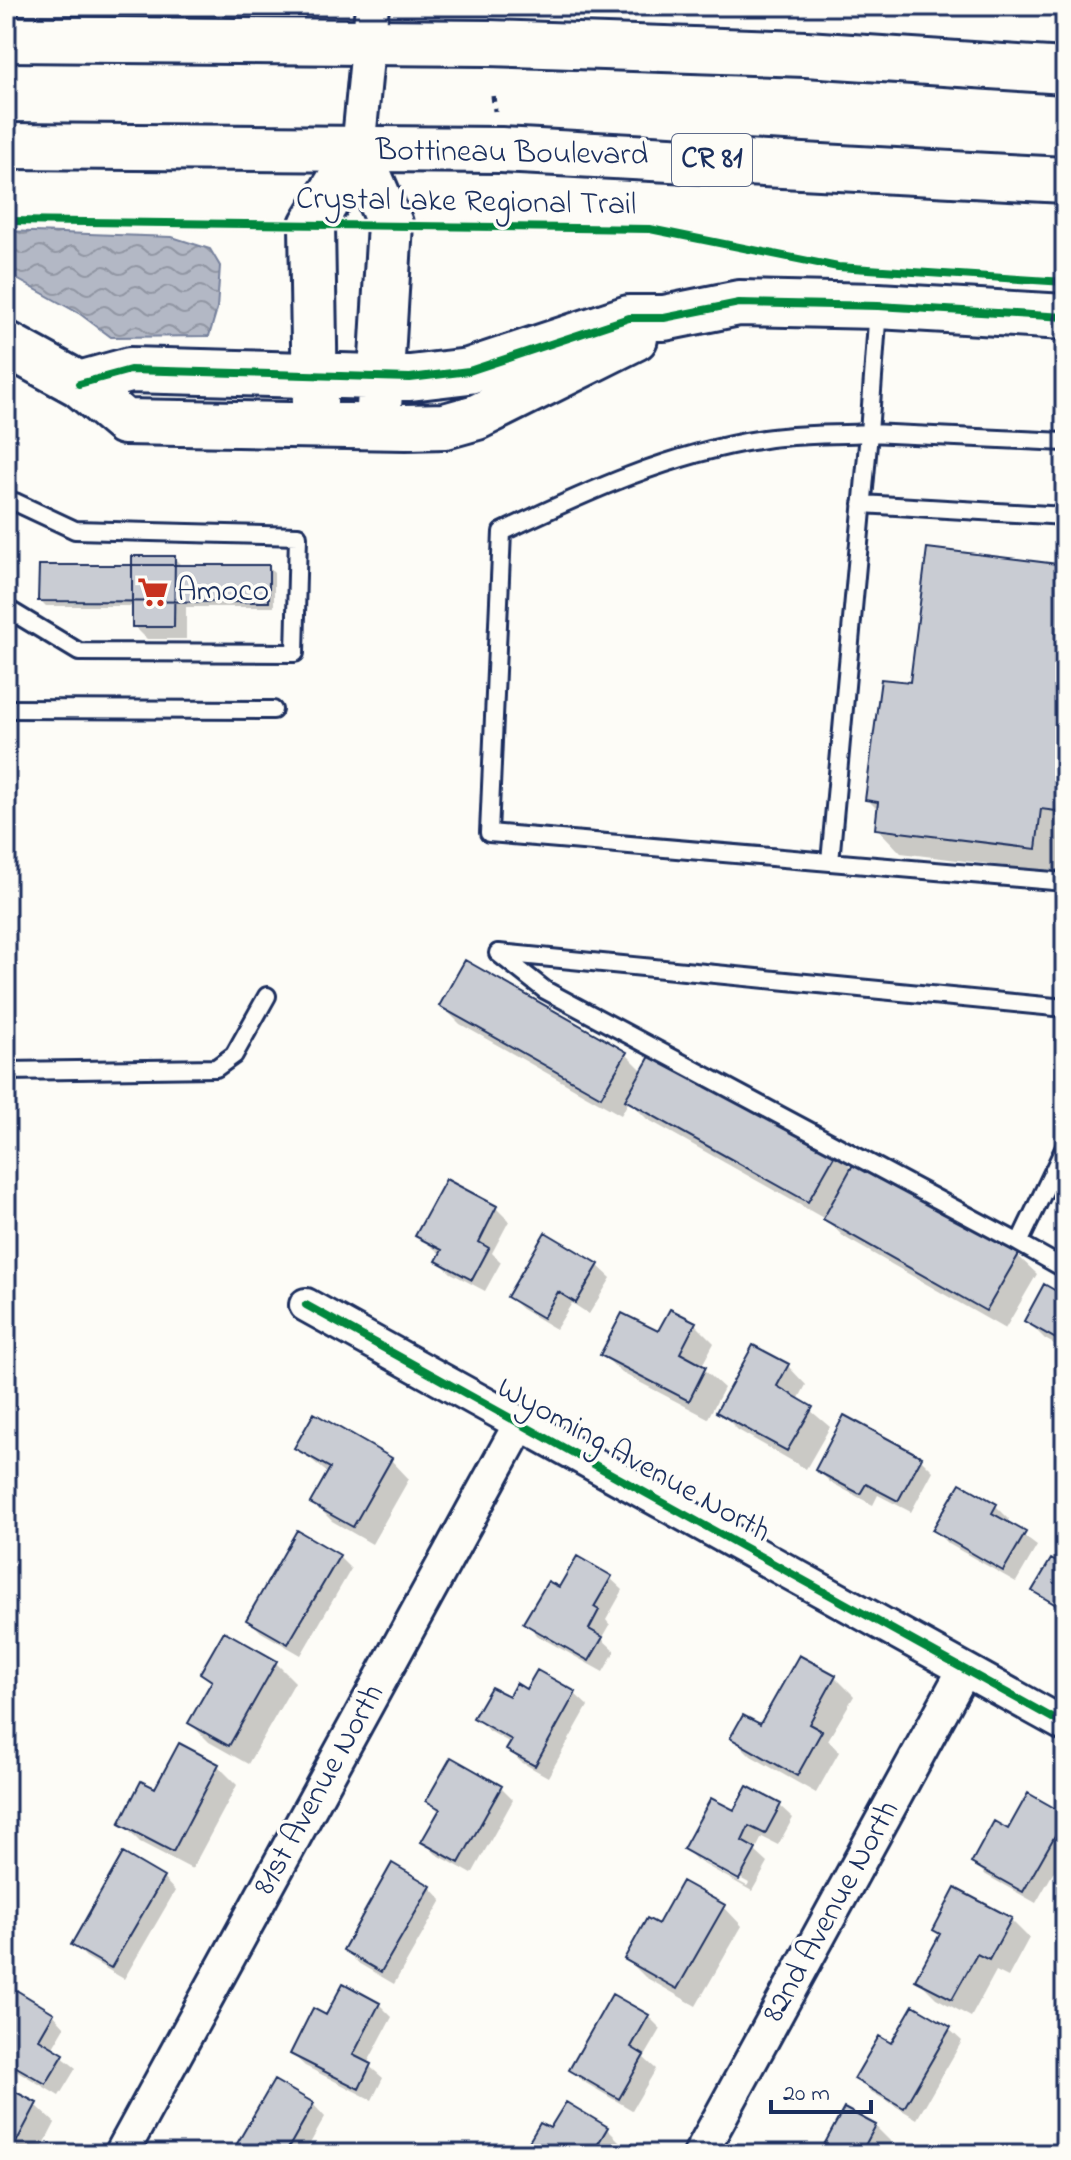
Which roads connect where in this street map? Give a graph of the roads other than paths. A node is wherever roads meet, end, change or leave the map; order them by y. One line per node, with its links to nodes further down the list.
1 (371, 23): 2 (main road); 3 (main road); 5 (street)
2 (6, 39)
3 (1065, 71)
4 (6, 146): 5 (main road, Bottineau Boulevard / CR 81)
5 (358, 150): 6 (main road, Bottineau Boulevard / CR 81); 11 (main road); 12 (main road)
6 (1065, 180)
7 (878, 306): 8 (main road); 9 (main road); 16 (lane)
8 (1065, 317)
9 (664, 318): 12 (main road); 14 (main road)
10 (6, 344): 13 (main road)
11 (315, 376): 12 (main road); 13 (main road); 15 (main road)
12 (383, 379): 14 (main road)
13 (79, 384): 15 (main road)
14 (378, 425): 15 (main road)
15 (316, 426)
16 (869, 433): 17 (lane); 19 (lane); 24 (lane)
17 (1065, 442)
18 (15, 502): 21 (lane)
19 (862, 504): 20 (lane); 24 (lane)
20 (1065, 516)
21 (6, 608)
22 (6, 709): 23 (lane)
23 (273, 710)
24 (830, 862): 25 (lane)
25 (1065, 882)
26 (267, 996): 28 (lane)
27 (1065, 1008): 31 (lane)
28 (6, 1071)
29 (1065, 1147): 30 (lane)
30 (1060, 1169): 31 (lane)
31 (1019, 1243): 32 (lane)
32 (1065, 1269)
33 (306, 1305): 34 (street, Wyoming Avenue North)
34 (519, 1426): 35 (street, Wyoming Avenue North); 37 (street, 81st Avenue North)
35 (964, 1670): 36 (street, Wyoming Avenue North); 38 (street, 82nd Avenue North)
36 (1065, 1725)
37 (121, 2154)
38 (700, 2154)

